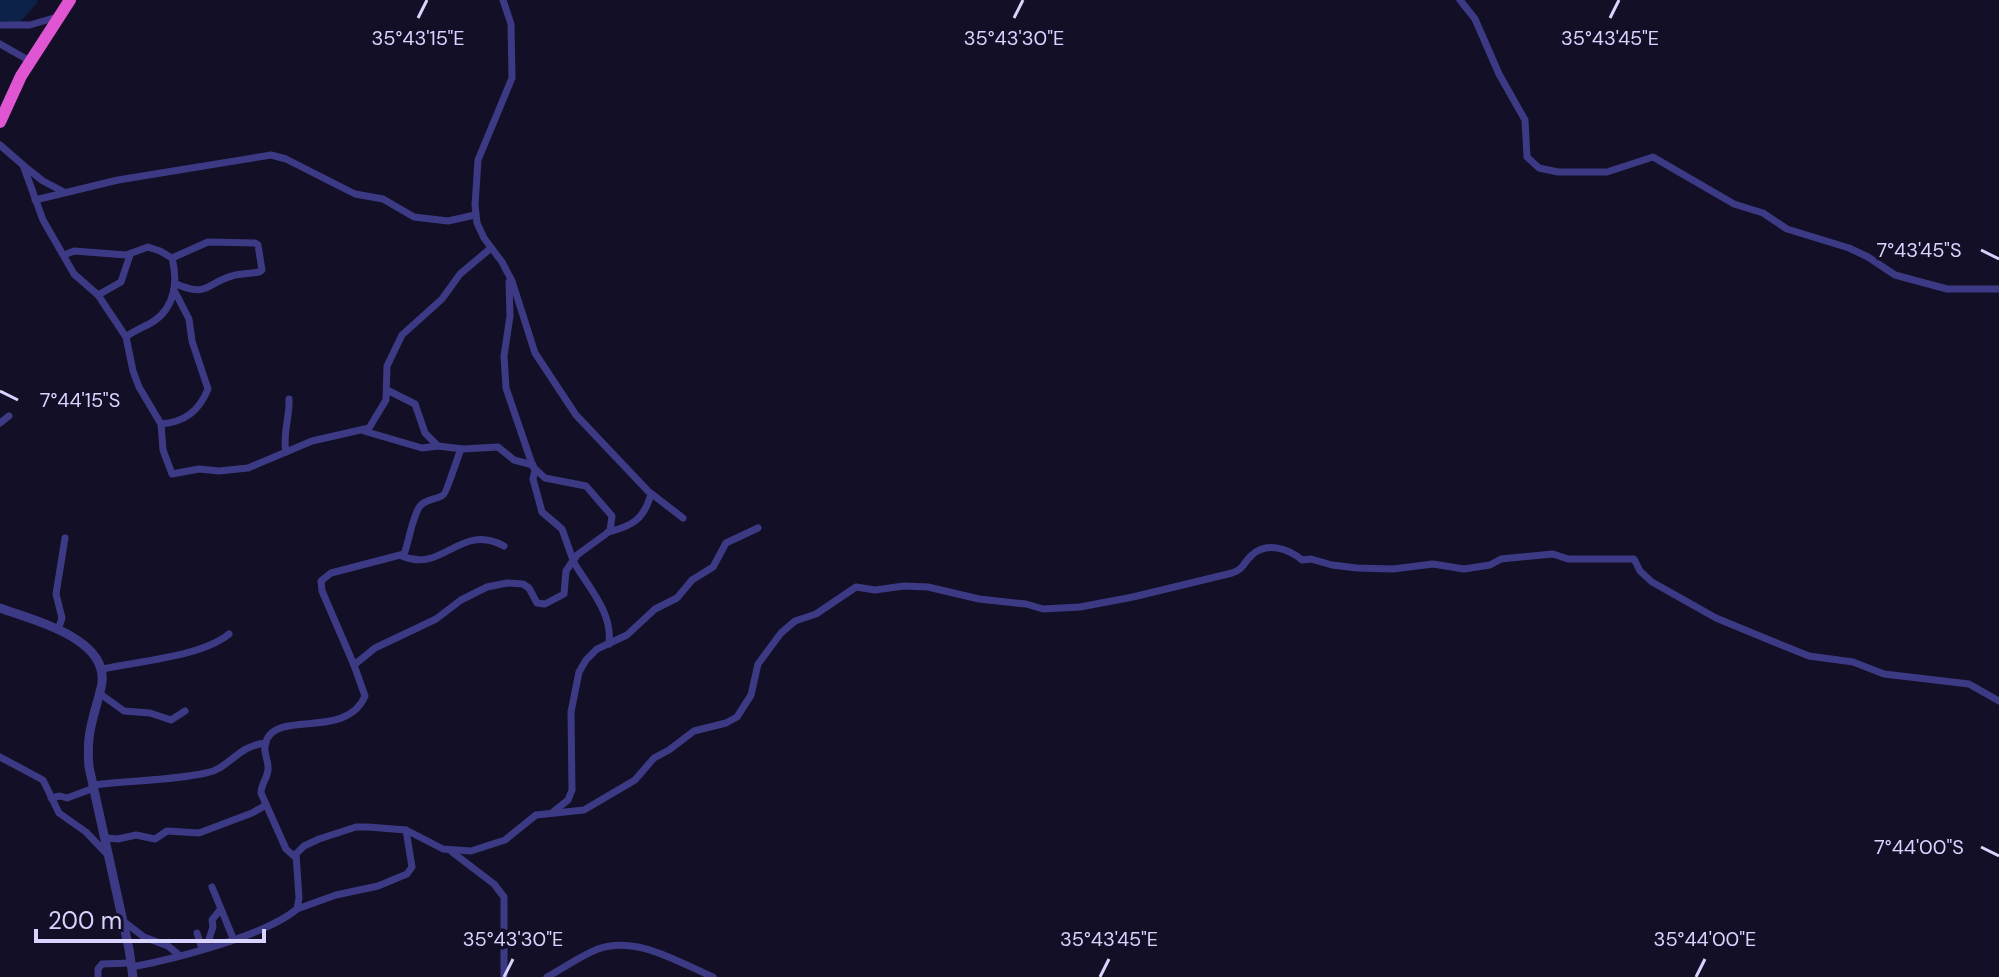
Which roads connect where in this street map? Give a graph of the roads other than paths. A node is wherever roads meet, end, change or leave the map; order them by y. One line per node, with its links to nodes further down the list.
1 (70, 0): 4 (highway)
2 (503, 0): 13 (street)
3 (1460, 0): 20 (street)
4 (59, 16): 5 (street); 7 (highway)
5 (0, 25)
6 (0, 44): 7 (street)
7 (30, 61): 8 (highway)
8 (0, 122)
9 (0, 145): 10 (street)
10 (23, 165): 11 (street); 12 (street)
11 (64, 192): 12 (street); 13 (street)
12 (35, 200): 15 (street)
13 (475, 215): 14 (street)
14 (491, 248): 18 (street); 23 (street)
15 (64, 255): 16 (street); 21 (street)
16 (130, 255): 17 (street); 21 (street)
17 (172, 258): 19 (street); 19 (street)
18 (510, 276): 32 (street); 33 (street)
19 (175, 287): 22 (street); 27 (street)
20 (1999, 289)
21 (98, 295): 22 (street)
22 (126, 337): 27 (street)
23 (387, 390): 28 (street); 29 (street)
24 (289, 399): 31 (street)
25 (9, 416): 26 (street)
26 (0, 423)
27 (161, 424): 31 (street)
28 (364, 431): 29 (street); 31 (street)
29 (438, 446): 30 (street)
30 (461, 449): 32 (street); 39 (street)
31 (286, 452)
32 (534, 468): 36 (street); 40 (street)
33 (651, 494): 34 (street); 36 (street)
34 (683, 518)
35 (758, 528): 44 (street)
36 (608, 532): 40 (street)
37 (65, 538): 42 (street)
38 (504, 546): 39 (street)
39 (402, 556): 45 (street)
40 (573, 559): 44 (street); 45 (street)
41 (0, 608): 42 (street)
42 (58, 630): 46 (street)
43 (229, 634): 46 (street)
44 (609, 644): 55 (street)
45 (354, 665): 50 (street)
46 (103, 669): 47 (street)
47 (99, 693): 49 (street); 52 (street)
48 (1999, 701): 55 (street)
49 (185, 711)
50 (266, 743): 52 (street); 54 (street)
51 (0, 757): 53 (street)
52 (94, 787): 53 (street); 57 (street)
53 (51, 798): 59 (street)
54 (266, 805): 57 (street); 60 (street)
55 (553, 812): 58 (street)
56 (406, 830): 58 (street); 60 (street); 62 (street)
57 (106, 838): 59 (street)
58 (450, 851): 71 (street)
59 (108, 854): 64 (street)
60 (295, 857): 62 (street)
61 (212, 887): 63 (street)
62 (297, 909): 66 (street)
63 (220, 910): 66 (street); 67 (street)
64 (123, 921): 68 (street); 69 (street)
65 (197, 933): 67 (street)
66 (233, 938): 67 (street)
67 (204, 948): 68 (street)
68 (179, 955): 69 (street)
69 (132, 969): 70 (street)
70 (98, 977)
71 (504, 977)
72 (547, 977): 73 (street)
73 (713, 977)

